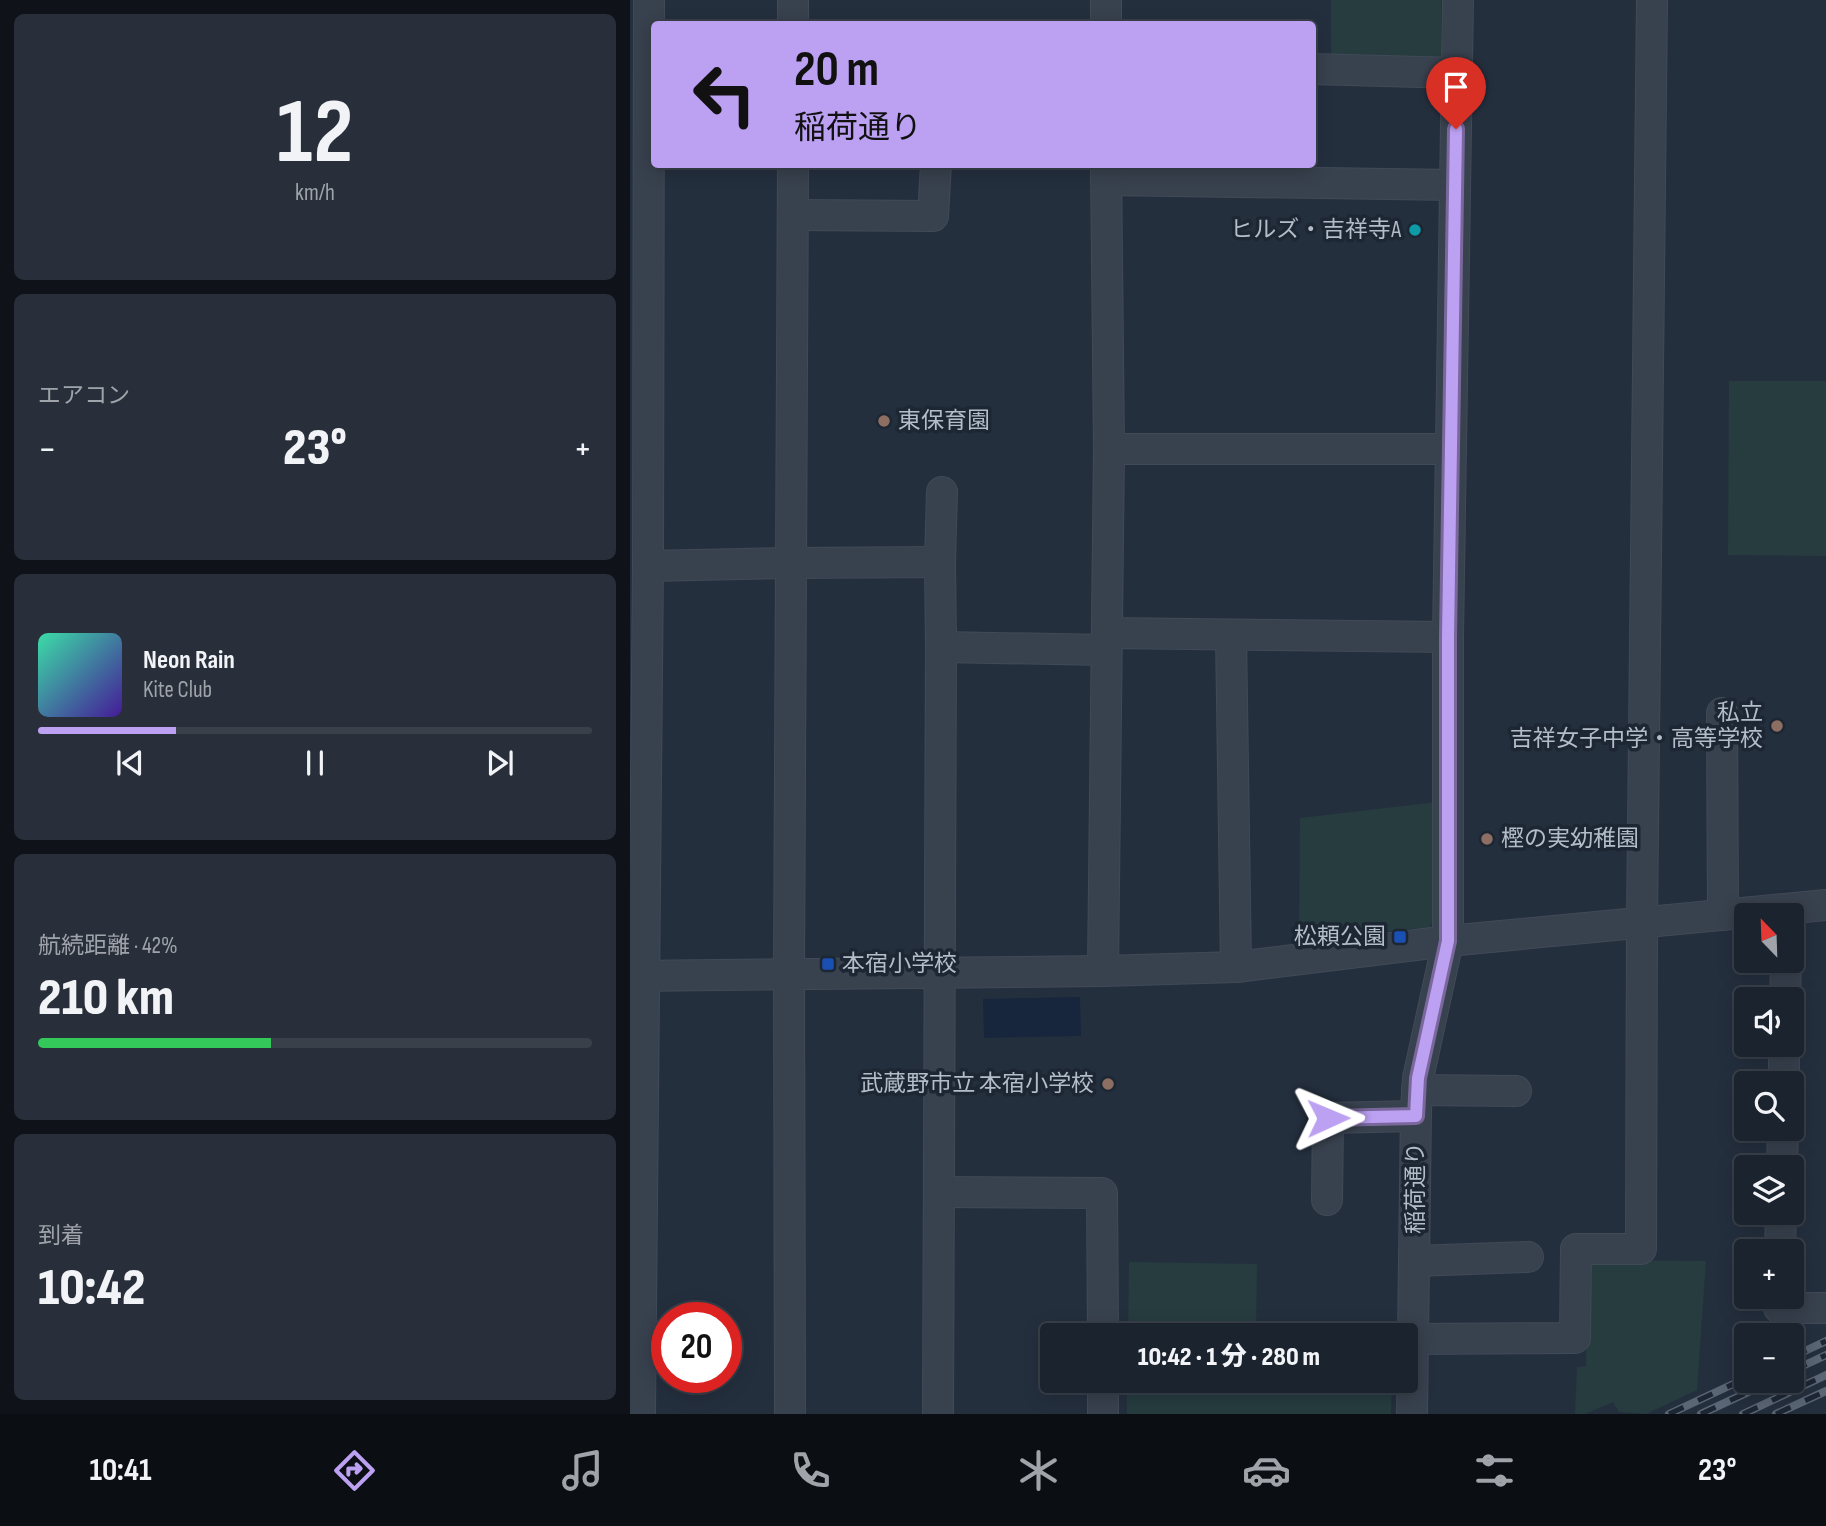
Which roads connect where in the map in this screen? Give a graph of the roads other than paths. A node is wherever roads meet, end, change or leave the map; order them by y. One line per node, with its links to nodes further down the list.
1 (649, 0): 8 (street)
2 (793, 0): 6 (street)
3 (1106, 0): 7 (street)
4 (1458, 0): 10 (street, 稲荷通り)
5 (1652, 0): 31 (street)
6 (793, 21)
7 (1106, 21)
8 (645, 54): 21 (street)
9 (1316, 69): 10 (street)
10 (1457, 73): 14 (street, 稲荷通り)
11 (793, 168): 15 (street)
12 (936, 168): 15 (street)
13 (1105, 172): 14 (street); 16 (street)
14 (1455, 185): 17 (street, 稲荷通り)
15 (794, 215): 19 (street)
16 (1109, 449): 17 (street); 24 (street)
17 (1451, 449): 23 (street, 稲荷通り)
18 (942, 492): 20 (street)
19 (791, 562): 20 (street); 21 (street); 35 (street)
20 (940, 562): 25 (street)
21 (648, 566): 37 (street)
22 (1231, 635): 23 (street); 24 (street); 33 (street)
23 (1448, 637): 32 (street, 稲荷通り)
24 (1106, 642): 25 (street); 34 (street)
25 (941, 647): 36 (street)
26 (1722, 713): 30 (street)
27 (1826, 905): 28 (street)
28 (1804, 909)
29 (1734, 914): 30 (street)
30 (1723, 915): 31 (street)
31 (1642, 922): 32 (street); 48 (street)
32 (1448, 941): 33 (street); 39 (street, 稲荷通り)
33 (1236, 967): 34 (street)
34 (1103, 971): 36 (street)
35 (789, 973): 36 (street); 37 (street); 52 (street)
36 (940, 973): 40 (street)
37 (637, 976): 51 (street)
38 (1516, 1091): 39 (street)
39 (1417, 1103): 41 (street); 43 (street, 稲荷通り)
40 (940, 1192): 46 (street); 53 (street)
41 (1327, 1200)
42 (1528, 1257): 43 (street)
43 (1415, 1261): 47 (street, 稲荷通り)
44 (1804, 1308): 45 (street)
45 (1826, 1308)
46 (1102, 1323)
47 (1414, 1323)
48 (1418, 1339)
49 (1103, 1393): 54 (street)
50 (1413, 1393): 55 (street, 稲荷通り)
51 (640, 1414)
52 (790, 1414)
53 (938, 1414)
54 (1103, 1414)
55 (1412, 1414)

